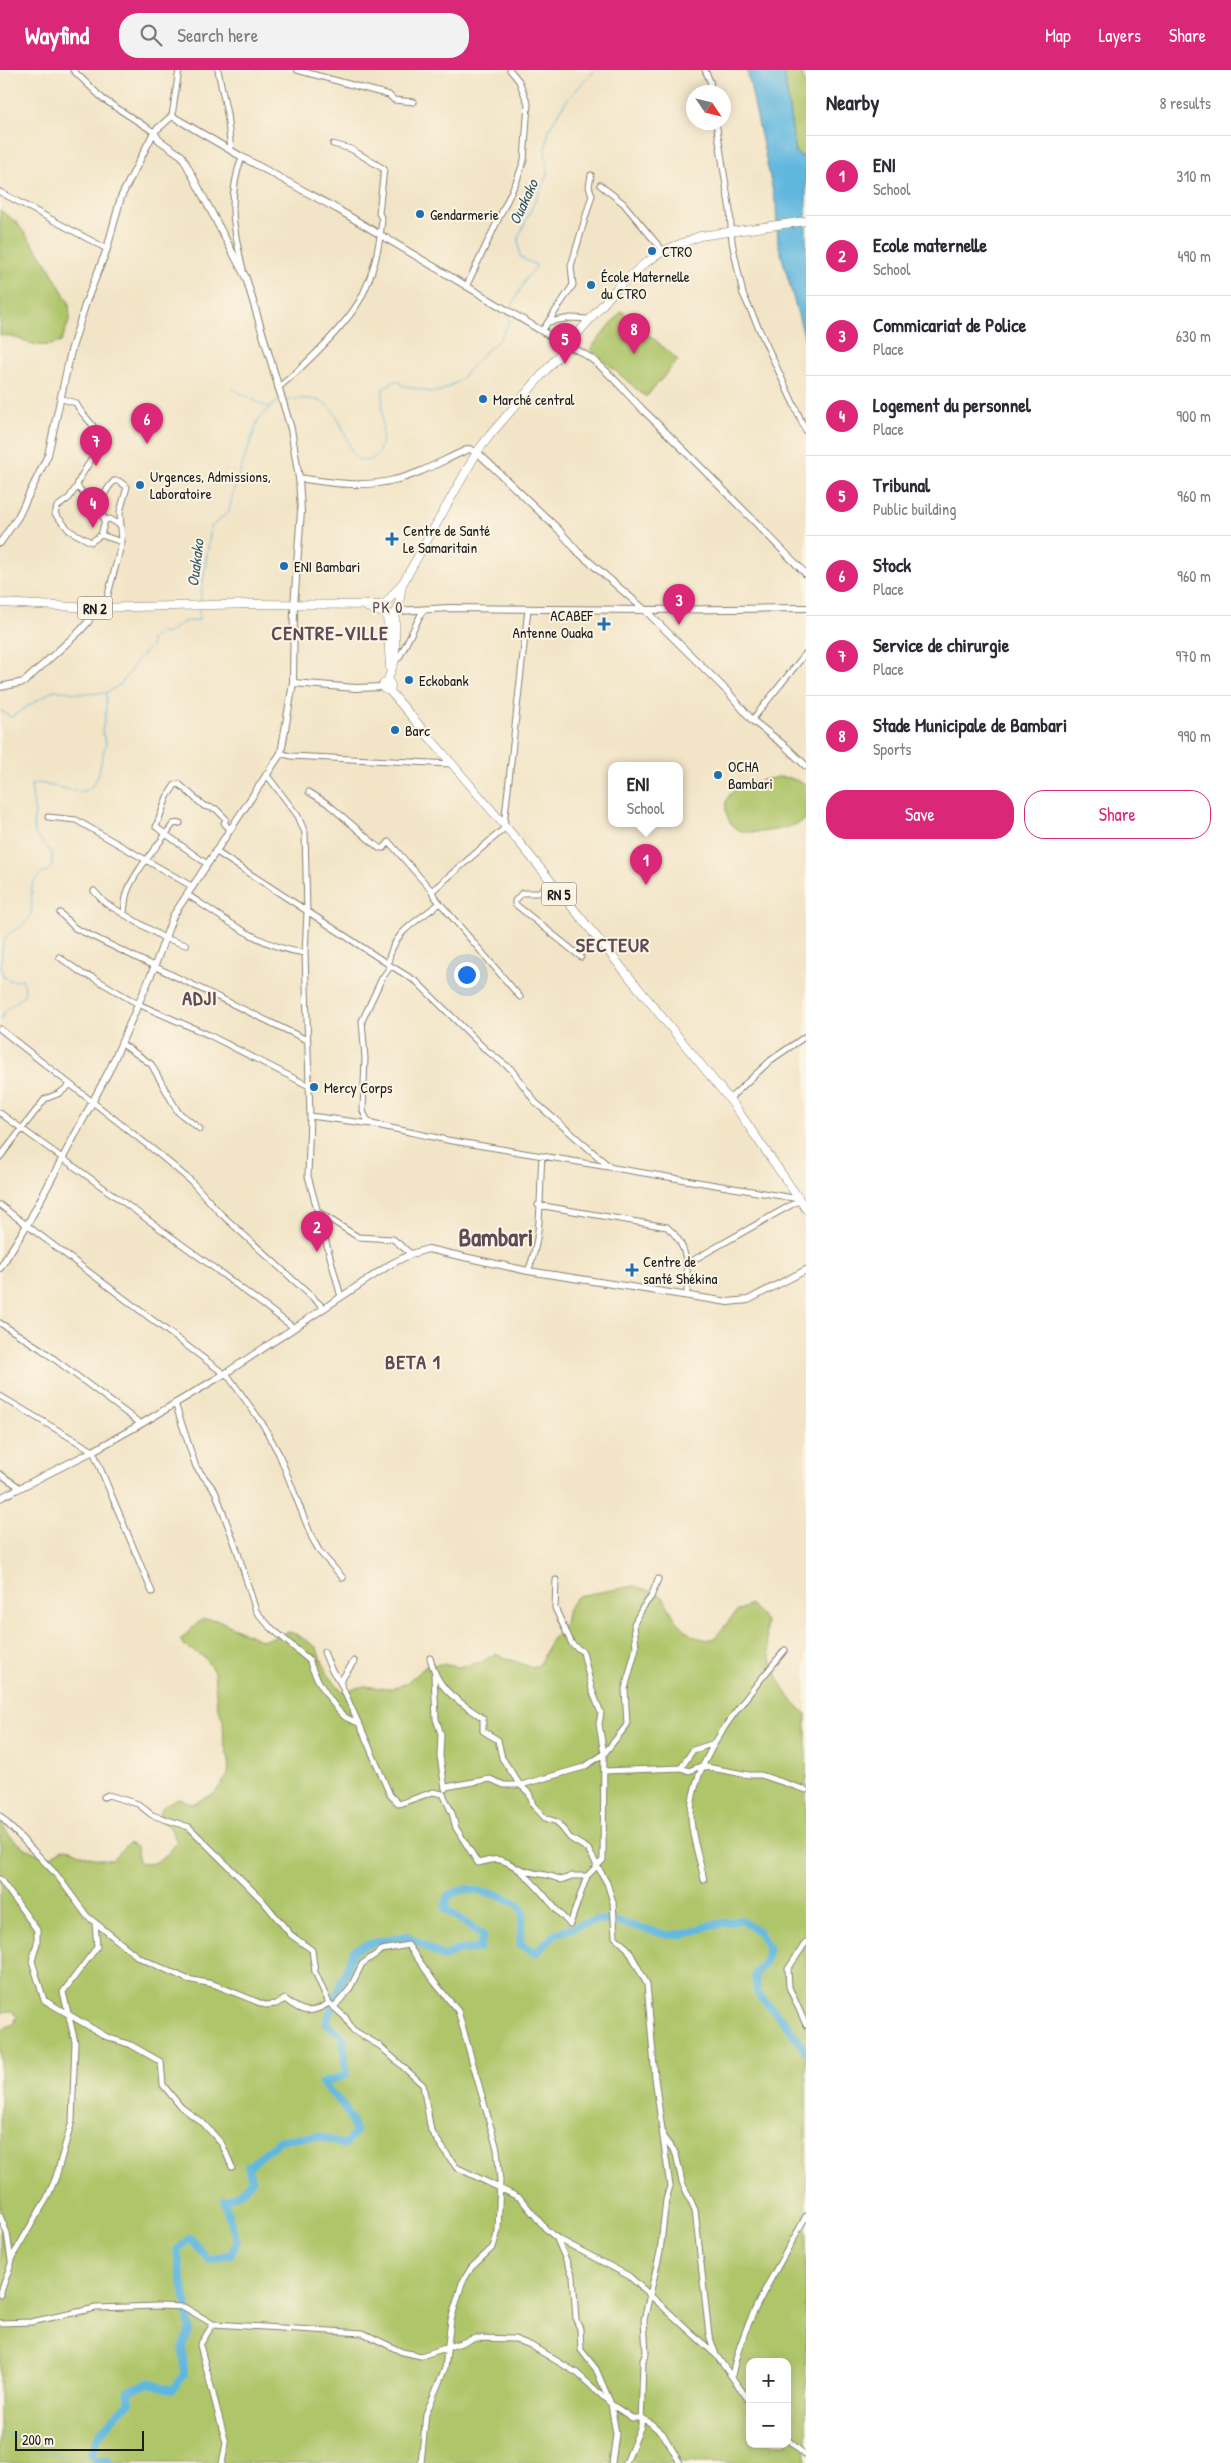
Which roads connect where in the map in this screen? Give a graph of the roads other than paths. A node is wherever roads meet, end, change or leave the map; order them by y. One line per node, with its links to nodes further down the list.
1 (73, 70): 11 (street)
2 (179, 70): 9 (street)
3 (218, 70): 13 (street)
4 (297, 70): 8 (street)
5 (510, 70): 24 (street)
6 (705, 70): 7 (street)
7 (711, 85)
8 (414, 102)
9 (172, 116): 11 (street); 13 (street)
10 (717, 130): 19 (street)
11 (154, 132): 21 (street); 23 (street)
12 (333, 144): 20 (street)
13 (231, 150): 14 (street)
14 (242, 157): 20 (street); 23 (street)
15 (591, 175): 26 (street)
16 (600, 185): 22 (street)
17 (0, 192): 21 (street)
18 (806, 221): 19 (main road)
19 (731, 230): 22 (main road); 31 (street)
20 (381, 236): 24 (street); 29 (street)
21 (107, 249): 30 (street)
22 (663, 251): 25 (main road)
23 (246, 278): 29 (street)
24 (467, 285): 27 (street)
25 (588, 319): 26 (street); 28 (main road)
26 (548, 322): 27 (street)
27 (542, 331): 28 (street)
28 (567, 346): 32 (main road); 41 (street)
29 (278, 388): 33 (street)
30 (62, 399): 34 (street); 40 (street)
31 (806, 431)
32 (477, 452): 33 (street); 47 (main road); 50 (street)
33 (299, 478): 43 (street)
34 (77, 486): 35 (street); 38 (street)
35 (102, 509): 36 (street); 37 (street)
36 (105, 520): 37 (street); 38 (street)
37 (120, 525): 39 (street)
38 (101, 535): 39 (street)
39 (122, 542): 45 (street)
40 (0, 543)
41 (806, 574)
42 (0, 603): 44 (main road, RN 2)
43 (294, 606): 45 (main road, RN 2); 47 (main road, RN 2); 53 (street)
44 (94, 608): 45 (main road, RN 2); 55 (street)
45 (112, 608)
46 (806, 608): 50 (street)
47 (391, 609): 49 (street); 52 (main road)
48 (528, 609): 49 (street); 50 (street); 64 (street)
49 (423, 610): 52 (street)
50 (645, 610): 56 (street)
51 (806, 653): 56 (street)
52 (392, 660): 54 (main road)
53 (293, 683): 54 (street); 57 (street)
54 (386, 686): 58 (main road, RN 5)
55 (0, 687)
56 (752, 720): 59 (street)
57 (281, 753): 58 (street); 60 (street)
58 (453, 764): 64 (main road, RN 5)
59 (806, 766)
60 (266, 774): 65 (street); 76 (street)
61 (309, 792): 73 (street)
62 (48, 817): 68 (street)
63 (180, 823): 66 (street)
64 (505, 826): 70 (main road, RN 5); 73 (street)
65 (230, 829): 66 (street); 67 (street)
66 (166, 834): 68 (street); 69 (street)
67 (215, 852): 69 (street); 76 (street)
68 (147, 858): 71 (street); 78 (street)
69 (207, 864): 71 (street)
70 (550, 883): 83 (street); 94 (main road, RN 5)
71 (193, 886): 74 (street)
72 (94, 891): 78 (street)
73 (432, 891): 75 (street)
74 (188, 895): 79 (street); 81 (street)
75 (440, 903): 84 (street); 86 (street)
76 (307, 912): 81 (street); 84 (street)
77 (60, 913): 85 (street)
78 (124, 913): 79 (street)
79 (164, 938): 80 (street); 85 (street)
80 (186, 945)
81 (305, 953): 90 (street)
82 (59, 957): 87 (street)
83 (581, 957)
84 (389, 965): 98 (street); 104 (street)
85 (154, 968): 87 (street); 90 (street)
86 (520, 997)
87 (138, 1004): 91 (street); 93 (street)
88 (1, 1029): 92 (street)
89 (806, 1036): 94 (street)
90 (307, 1040): 93 (street)
91 (122, 1044): 95 (street); 100 (street)
92 (70, 1085): 95 (street); 99 (street)
93 (309, 1086): 97 (street)
94 (729, 1099): 105 (main road, RN 5)
95 (94, 1102): 103 (street); 118 (street)
96 (0, 1113): 99 (street)
97 (310, 1116): 98 (street); 109 (street)
98 (372, 1124): 101 (street)
99 (21, 1129): 102 (street); 103 (street)
100 (200, 1129)
101 (542, 1156): 104 (street); 107 (street)
102 (0, 1157)
103 (63, 1157): 110 (street); 120 (street)
104 (610, 1167): 105 (street)
105 (799, 1200): 108 (main road, RN 5); 112 (street)
106 (0, 1205): 110 (street)
107 (538, 1205): 112 (street); 115 (street)
108 (806, 1209)
109 (319, 1212): 111 (street); 117 (street)
110 (27, 1225): 113 (street); 121 (street)
111 (411, 1254): 115 (street); 117 (street)
112 (688, 1263): 116 (street)
113 (0, 1268)
114 (806, 1270): 116 (street)
115 (528, 1272): 116 (street)
116 (686, 1294)
117 (341, 1297): 118 (street)
118 (324, 1308): 120 (street)
119 (0, 1323): 124 (street)
120 (293, 1327): 121 (street)
121 (224, 1373): 123 (street); 129 (street)
122 (0, 1396): 125 (street)
123 (175, 1403): 124 (street); 139 (street)
124 (141, 1424): 125 (street)
125 (93, 1451): 127 (street); 132 (street)
126 (0, 1474): 127 (street)
127 (19, 1487): 128 (street)
128 (0, 1498)
129 (343, 1578)
130 (658, 1579): 141 (street)
131 (556, 1580): 141 (street)
132 (152, 1592)
133 (785, 1650): 140 (street)
134 (324, 1652): 138 (street)
135 (430, 1658): 137 (street)
136 (354, 1662): 138 (street)
137 (434, 1675): 145 (street); 146 (street)
138 (340, 1682): 139 (street)
139 (358, 1723): 148 (street)
140 (715, 1743): 142 (street); 143 (street)
141 (604, 1754): 144 (street); 145 (street)
142 (702, 1766): 143 (street); 147 (street); 155 (street)
143 (681, 1768): 144 (street)
144 (604, 1771): 152 (street)
145 (520, 1785): 146 (street); 152 (street)
146 (446, 1787): 148 (street)
147 (806, 1790)
148 (443, 1794): 151 (street)
149 (104, 1797): 158 (street)
150 (0, 1816): 156 (street)
151 (515, 1867): 153 (street); 153 (street)
152 (597, 1868): 153 (street); 161 (street)
153 (587, 1876)
154 (0, 1879): 159 (street)
155 (704, 1880)
156 (95, 1923): 158 (street); 159 (street)
157 (806, 1942): 160 (street)
158 (332, 2005): 163 (street); 163 (street)
159 (70, 2016): 162 (street); 167 (street)
160 (806, 2025)
161 (663, 2137): 168 (street); 173 (street)
162 (232, 2167)
163 (500, 2188): 166 (street); 172 (street)
164 (0, 2216): 167 (street)
165 (806, 2216): 174 (street)
166 (555, 2237): 168 (street); 176 (street)
167 (11, 2264): 169 (street)
168 (649, 2293): 173 (street); 177 (street)
169 (0, 2295)
170 (0, 2324): 171 (street)
171 (213, 2324): 172 (street); 180 (street)
172 (448, 2347): 176 (street); 181 (street)
173 (716, 2355): 174 (street)
174 (732, 2376): 175 (street)
175 (746, 2396)
176 (611, 2404): 177 (street); 182 (street)
177 (641, 2418): 183 (street); 184 (street)
178 (791, 2443): 179 (street)
179 (806, 2456)
180 (222, 2463)
181 (421, 2463)
182 (612, 2463)
183 (626, 2463)
184 (680, 2463)

